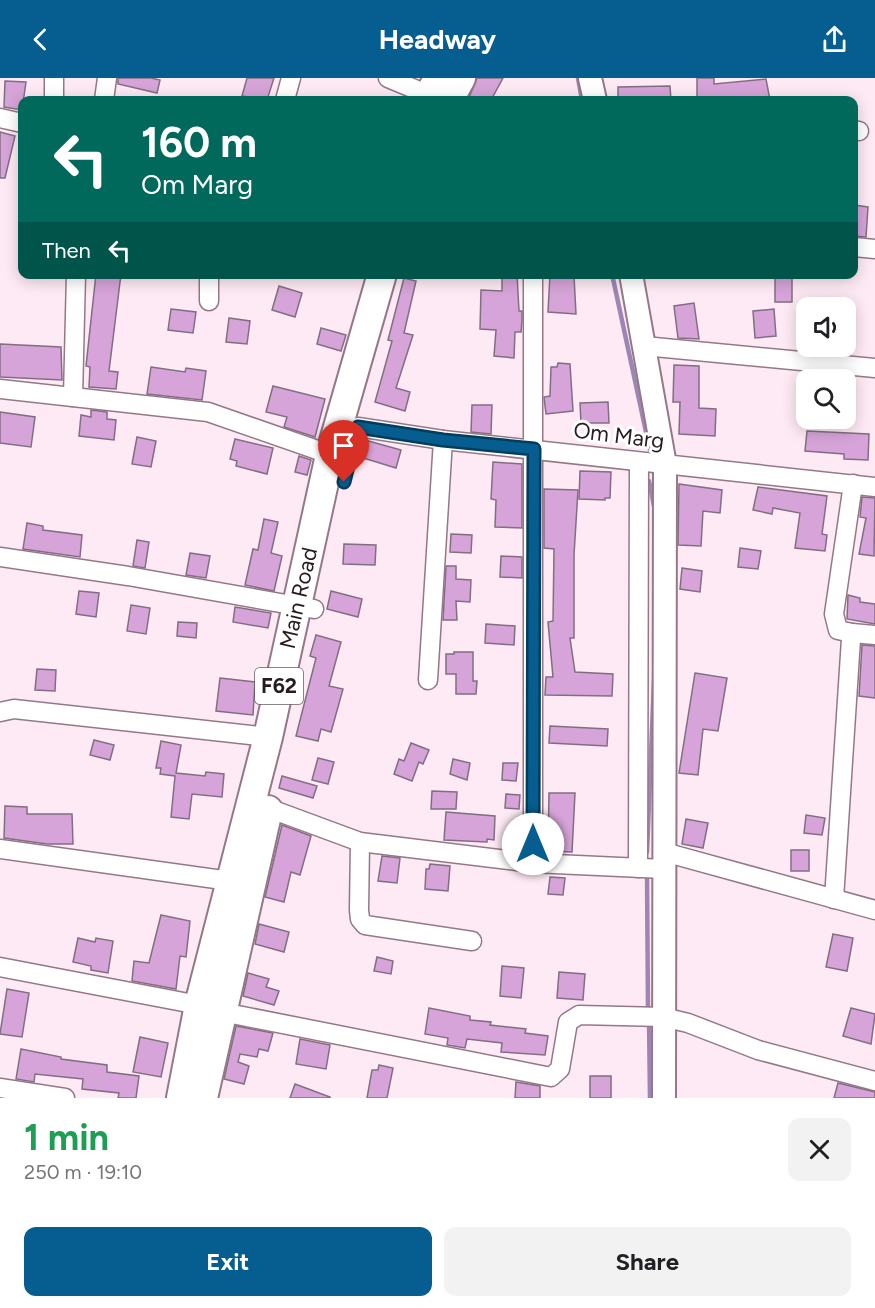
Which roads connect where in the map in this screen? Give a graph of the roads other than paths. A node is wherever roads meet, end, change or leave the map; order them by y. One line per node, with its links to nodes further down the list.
1 (54, 78): 8 (street)
2 (107, 78): 9 (street)
3 (291, 78): 10 (street)
4 (388, 78): 7 (street)
5 (461, 78): 7 (main road)
6 (590, 78): 11 (street)
7 (436, 94)
8 (54, 96)
9 (105, 96)
10 (286, 96)
11 (594, 96)
12 (0, 118): 13 (street)
13 (18, 122)
14 (858, 248): 15 (street)
15 (875, 249)
16 (76, 279): 26 (street)
17 (210, 279): 22 (street)
18 (381, 279): 30 (main road, Main Road / F62)
19 (398, 279): 27 (main road, Main Road / F62)
20 (533, 279): 29 (street)
21 (632, 279): 23 (street)
22 (209, 301)
23 (644, 346): 24 (street); 32 (street)
24 (875, 368)
25 (0, 389): 26 (street)
26 (73, 397): 30 (street)
27 (358, 427): 28 (street, Om Marg); 30 (main road, Main Road / F62)
28 (443, 440): 29 (street, Om Marg); 39 (street)
29 (534, 449): 31 (street, Om Marg); 45 (street)
30 (340, 458): 36 (main road, Main Road / F62)
31 (639, 462): 32 (street, Om Marg); 46 (street)
32 (665, 465): 33 (street, Om Marg); 46 (street)
33 (853, 484): 34 (street, Om Marg); 37 (street)
34 (875, 487)
35 (0, 557): 36 (street)
36 (305, 608): 41 (main road, Main Road / F62); 42 (main road, Main Road / F62)
37 (852, 633): 38 (street); 48 (street)
38 (875, 635)
39 (428, 680)
40 (0, 712): 41 (street)
41 (268, 737): 47 (main road, Main Road / F62)
42 (268, 808): 43 (street); 52 (main road, Main Road / F62)
43 (360, 842): 45 (street); 50 (street)
44 (0, 849): 47 (street)
45 (533, 863): 46 (street)
46 (653, 865): 48 (street); 53 (street)
47 (230, 880): 52 (main road, Main Road / F62)
48 (834, 899): 49 (street)
49 (875, 910)
50 (472, 941)
51 (0, 967): 52 (street)
52 (211, 1008): 53 (street); 57 (main road, Main Road / F62); 58 (main road, Main Road / F62)
53 (663, 1017): 54 (street); 59 (street)
54 (875, 1081)
55 (0, 1088): 56 (street)
56 (65, 1098)
57 (181, 1098)
58 (202, 1098)
59 (664, 1098)

